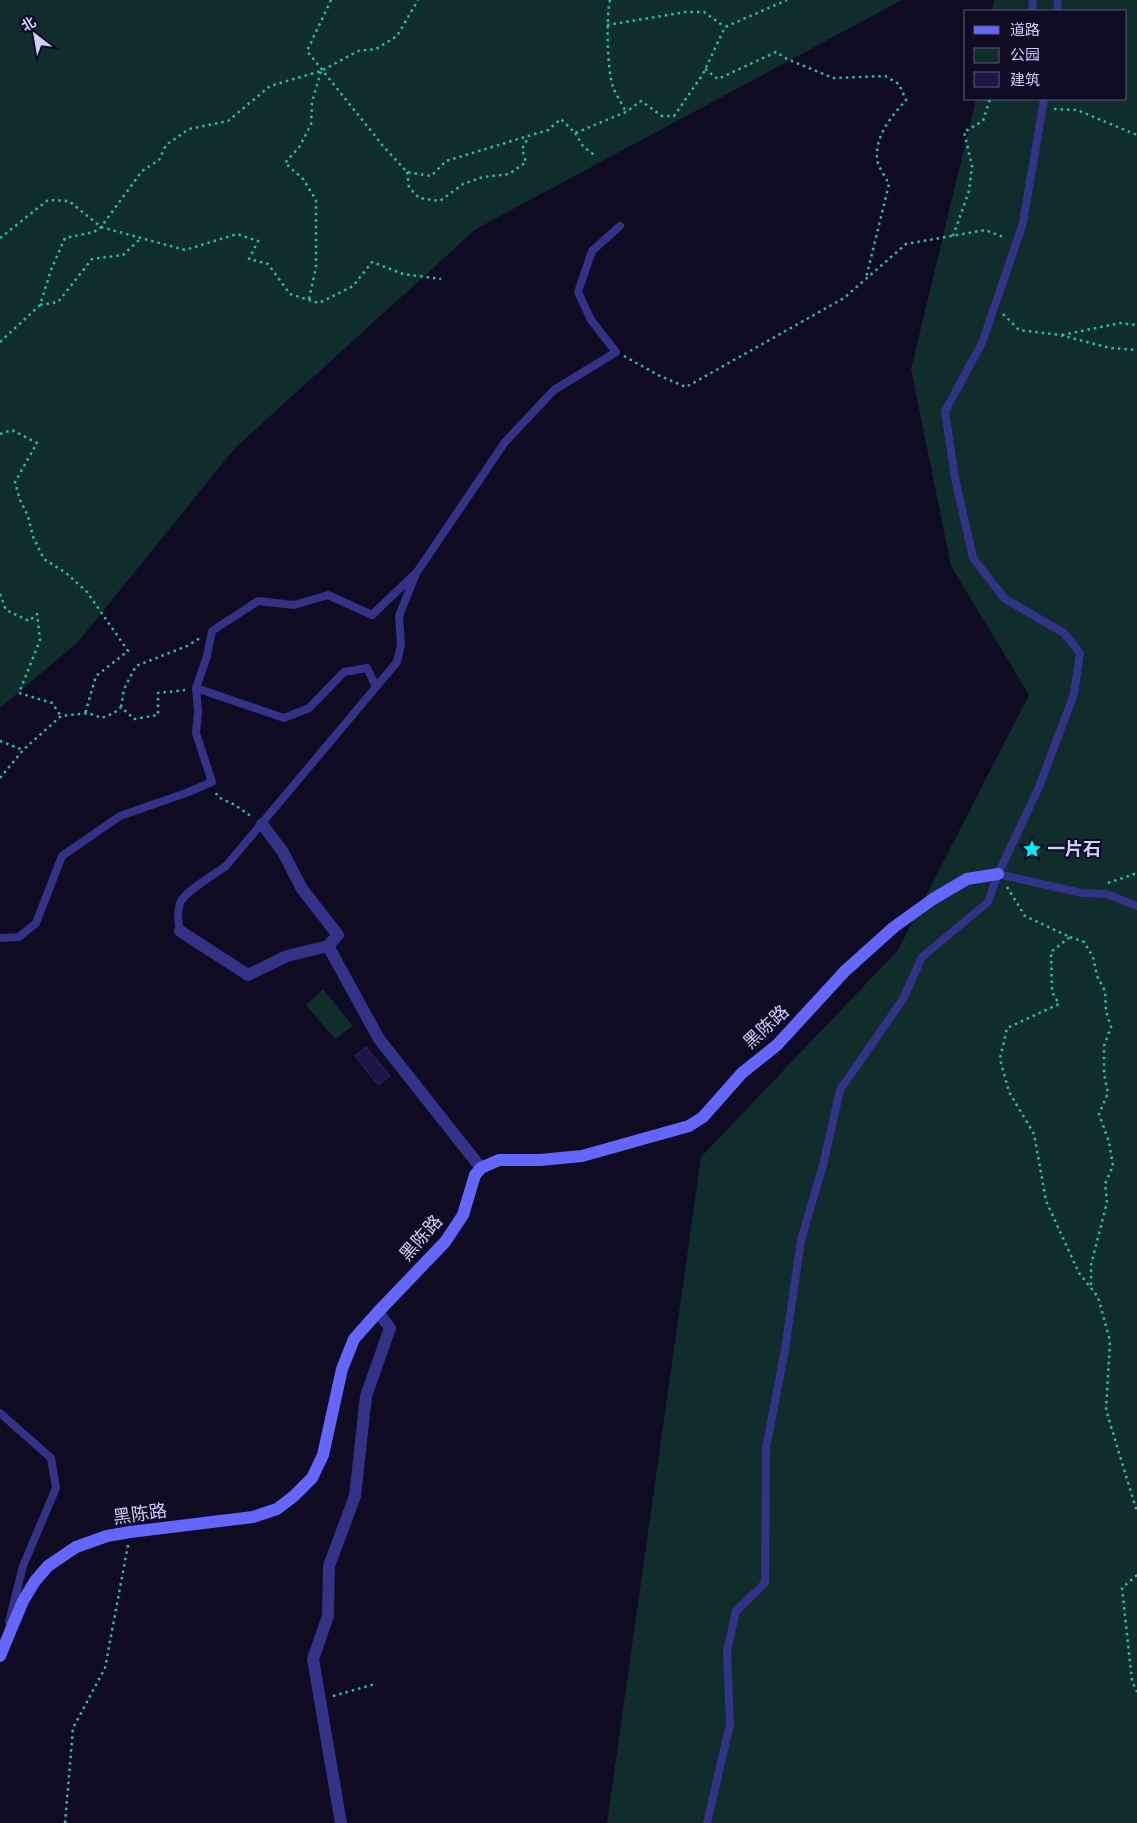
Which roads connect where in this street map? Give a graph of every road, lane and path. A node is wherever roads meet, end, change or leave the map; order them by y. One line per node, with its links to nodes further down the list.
1 (331, 0): 8 (path)
2 (418, 0): 8 (path)
3 (610, 0): 5 (path)
4 (787, 0): 6 (path)
5 (608, 25): 6 (path); 12 (path)
6 (725, 27): 7 (path)
7 (705, 69): 12 (path); 25 (path)
8 (322, 71): 17 (path); 19 (path); 26 (path)
9 (990, 100): 20 (path)
10 (1044, 100): 23 (lane)
11 (1051, 104): 14 (path)
12 (626, 112): 13 (path)
13 (575, 133): 15 (path); 16 (path)
14 (1137, 135)
15 (530, 136): 17 (path); 17 (path)
16 (594, 155)
17 (407, 172)
18 (620, 226): 33 (lane)
19 (101, 227): 21 (path); 22 (path); 27 (path)
20 (953, 236): 23 (path); 25 (path)
21 (0, 238)
22 (140, 239): 26 (path); 27 (path)
23 (1016, 242): 28 (lane)
24 (441, 278): 26 (path)
25 (866, 278): 33 (path)
26 (309, 300)
27 (40, 305): 31 (path)
28 (995, 305): 30 (path); 48 (lane)
29 (1137, 325): 30 (path)
30 (1060, 335): 32 (path)
31 (0, 342)
32 (1137, 350)
33 (616, 352): 35 (lane)
34 (0, 434): 41 (path)
35 (417, 572): 37 (lane); 38 (lane)
36 (0, 594): 42 (path)
37 (212, 631): 39 (lane); 40 (path)
38 (376, 687): 39 (lane); 47 (lane)
39 (196, 688): 40 (path); 46 (lane)
40 (121, 708): 41 (path)
41 (85, 714): 42 (path)
42 (61, 716): 44 (path)
43 (0, 741): 44 (path)
44 (23, 750): 45 (path)
45 (0, 778)
46 (212, 782): 47 (path); 52 (lane)
47 (262, 824): 50 (lane); 53 (street)
48 (998, 874): 49 (lane); 51 (path); 54 (street, 黑陈路); 67 (lane)
49 (1137, 906)
50 (180, 931): 53 (street)
51 (1070, 937): 55 (path); 55 (path)
52 (0, 938)
53 (328, 946): 54 (street)
54 (481, 1168): 56 (street, 黑陈路)
55 (1091, 1288): 58 (path)
56 (378, 1312): 59 (street, 黑陈路); 64 (street)
57 (0, 1413): 61 (lane)
58 (1137, 1512)
59 (130, 1532): 61 (street, 黑陈路); 65 (path)
60 (1137, 1575): 63 (path)
61 (2, 1651)
62 (374, 1684): 64 (path)
63 (1137, 1692)
64 (320, 1700): 66 (street)
65 (65, 1823)
66 (341, 1823)
67 (707, 1823)

